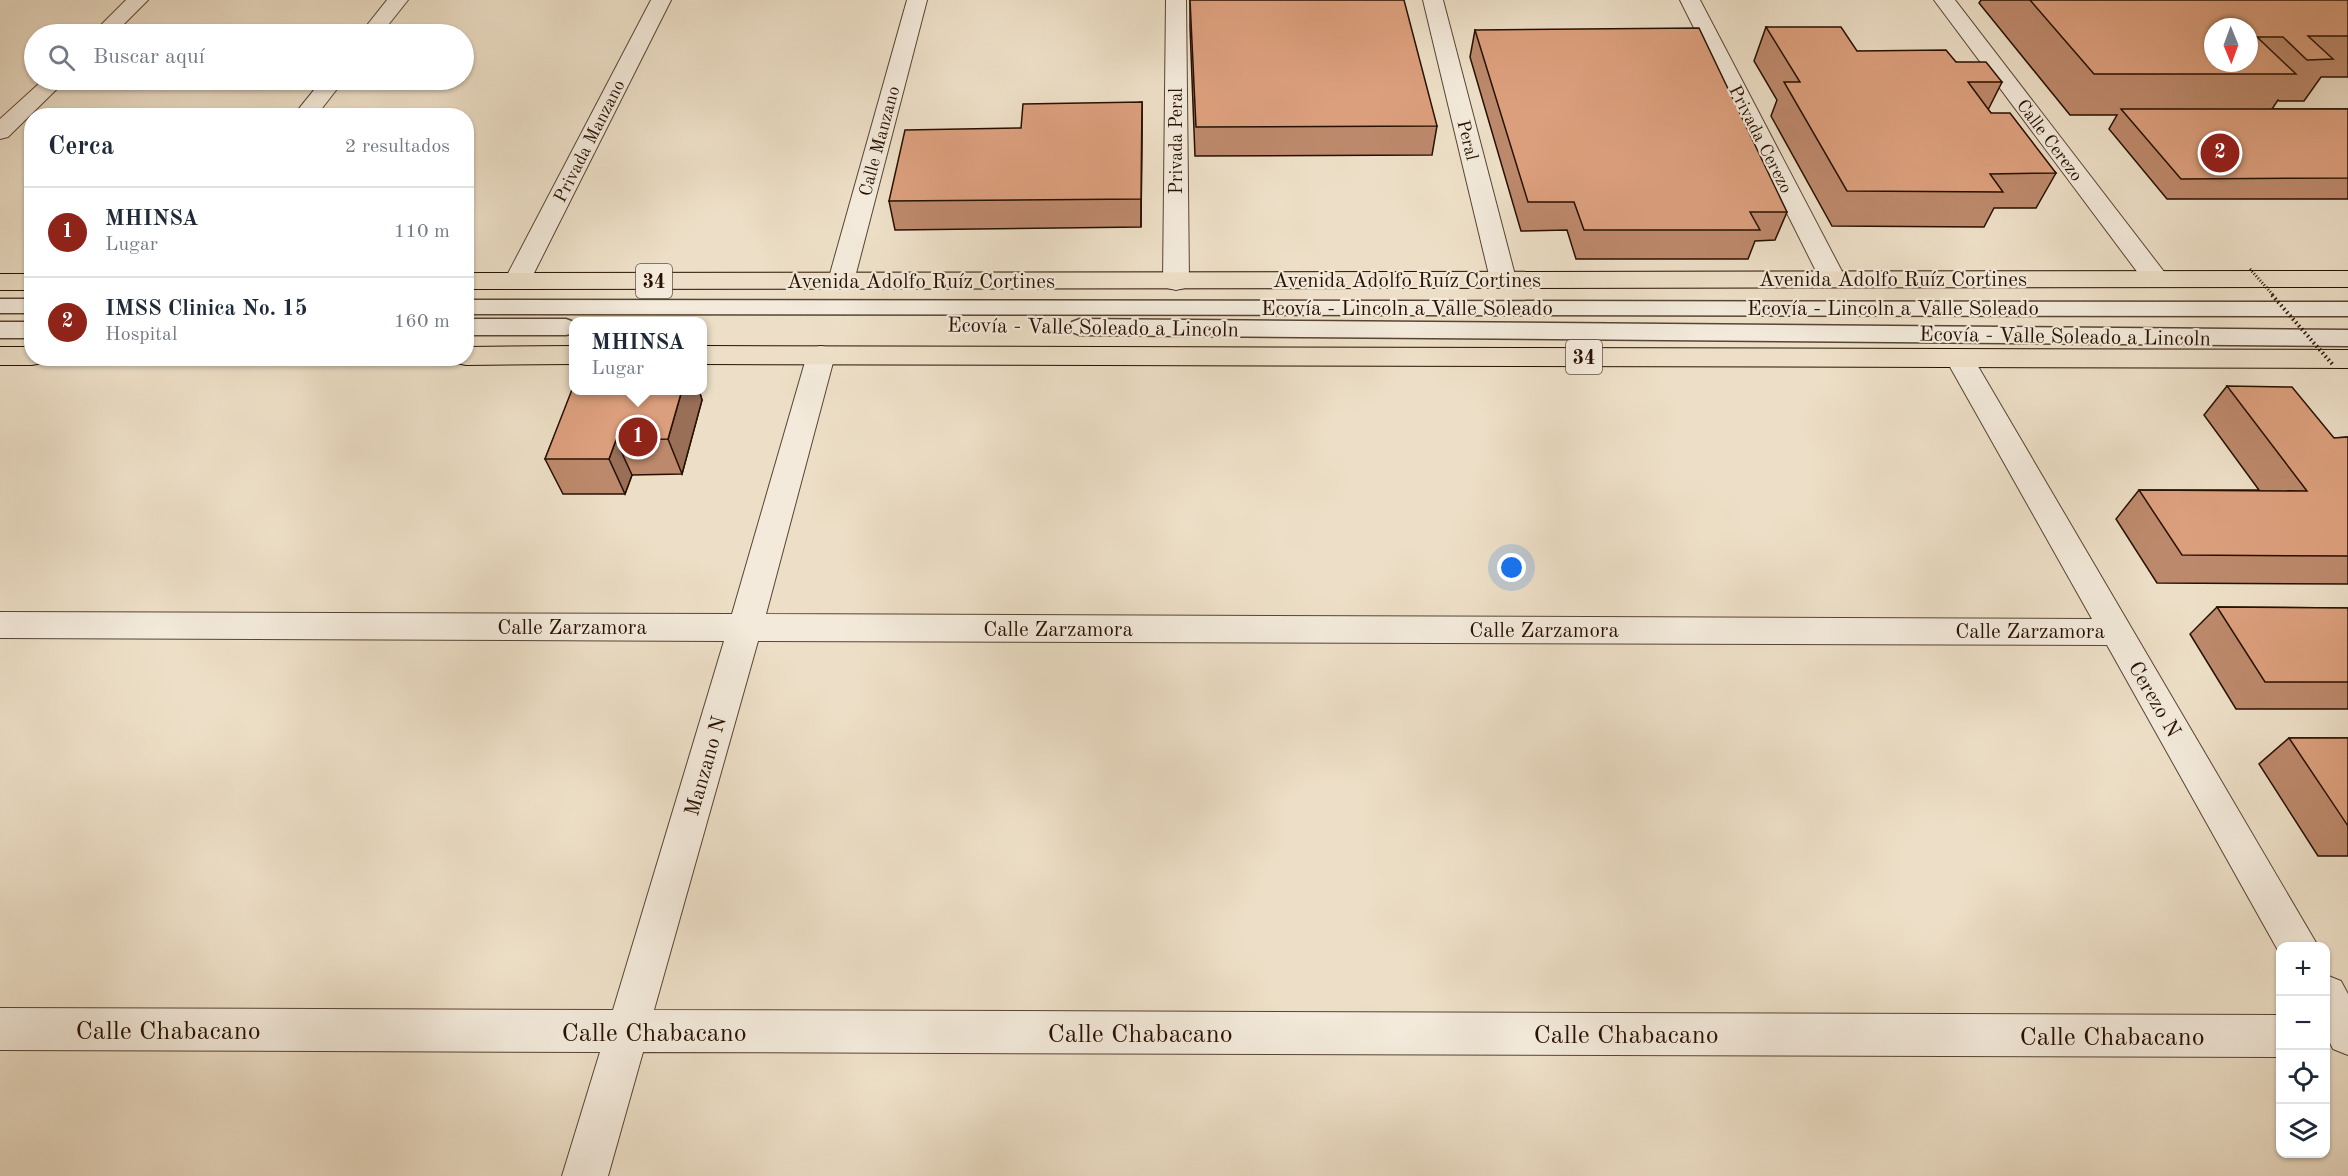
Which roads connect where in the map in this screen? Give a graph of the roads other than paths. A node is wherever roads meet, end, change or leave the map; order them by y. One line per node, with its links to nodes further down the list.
1 (138, 0): 9 (street)
2 (398, 0): 10 (street)
3 (660, 0): 22 (street, Privada Manzano)
4 (917, 0): 25 (street, Calle Manzano)
5 (1176, 0): 26 (street, Privada Peral)
6 (1433, 0): 17 (street, Peral)
7 (1690, 0): 18 (street, Privada Cerezo)
8 (1944, 0): 19 (street, Calle Cerezo)
9 (113, 24)
10 (378, 24)
11 (44, 90): 13 (street)
12 (325, 90): 14 (street)
13 (25, 108)
14 (310, 108)
15 (24, 109): 16 (street)
16 (0, 132)
17 (1503, 279): 18 (main road, Avenida Adolfo Ruíz Cortines / 34); 26 (main road, Avenida Adolfo Ruíz Cortines / 34)
18 (1833, 279): 19 (main road, Avenida Adolfo Ruíz Cortines / 34)
19 (2156, 279): 20 (main road, Avenida Adolfo Ruíz Cortines / 34)
20 (2348, 279)
21 (474, 281): 22 (main road, Avenida Adolfo Ruíz Cortines / 34)
22 (516, 281): 25 (main road, Avenida Adolfo Ruíz Cortines / 34)
23 (0, 282): 24 (main road)
24 (24, 282)
25 (841, 282): 26 (main road, Avenida Adolfo Ruíz Cortines / 34)
26 (1176, 282)
27 (0, 306): 28 (lane)
28 (24, 306)
29 (474, 307): 30 (lane, Ecovía - Lincoln a Valle Soleado)
30 (2348, 309)
31 (707, 326): 36 (lane, Ecovía - Valle Soleado a Lincoln)
32 (474, 327): 33 (lane)
33 (569, 327)
34 (0, 330): 35 (lane)
35 (24, 330)
36 (2348, 338)
37 (707, 355): 38 (main road, 34)
38 (820, 355): 43 (main road, 34); 46 (street, Manzano N)
39 (0, 356): 40 (main road)
40 (24, 356)
41 (474, 356): 42 (main road)
42 (569, 356)
43 (1959, 358): 44 (main road, 34); 47 (street, Cerezo N)
44 (2341, 362)
45 (0, 626): 46 (street, Calle Zarzamora)
46 (745, 628): 47 (street, Calle Zarzamora); 51 (street, Manzano N)
47 (2117, 632): 48 (street, Cerezo N)
48 (2296, 942)
49 (2326, 996): 52 (street)
50 (0, 1029): 51 (street, Calle Chabacano)
51 (627, 1032): 53 (street, Calle Chabacano); 55 (street, Manzano N)
52 (2348, 1035): 54 (street)
53 (2276, 1036)
54 (2330, 1036)
55 (585, 1176)

